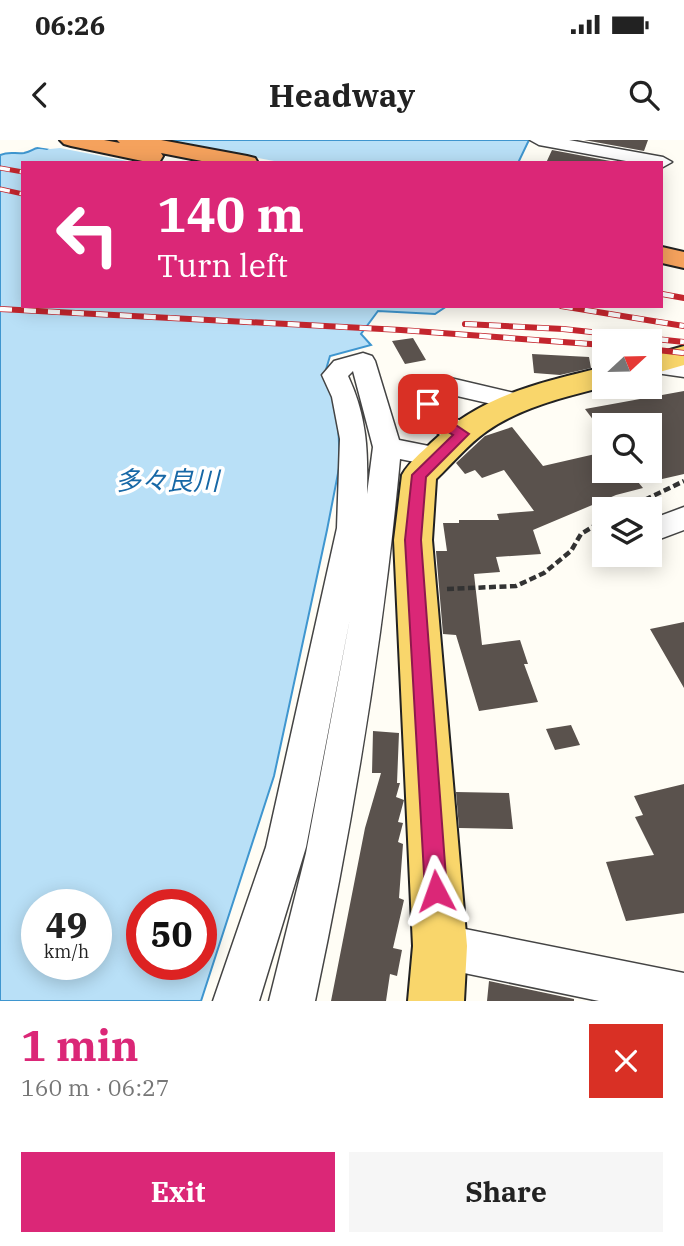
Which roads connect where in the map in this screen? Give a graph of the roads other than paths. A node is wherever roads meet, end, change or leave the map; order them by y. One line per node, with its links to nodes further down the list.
1 (71, 140): 5 (highway)
2 (128, 140): 6 (highway)
3 (536, 144): 4 (street)
4 (666, 160)
5 (178, 161)
6 (237, 161)
7 (663, 242): 8 (highway)
8 (684, 246)
9 (663, 255): 10 (highway)
10 (684, 260)
11 (684, 355): 12 (main road)
12 (662, 362)
13 (662, 367): 14 (street)
14 (684, 369)
15 (592, 380): 16 (main road)
16 (451, 446): 17 (street); 20 (main road)
17 (387, 447): 22 (street); 23 (street)
18 (684, 518): 19 (street)
19 (662, 526)
20 (440, 946): 21 (street); 24 (main road)
21 (684, 996)
22 (236, 1001)
23 (292, 1001)
24 (436, 1001)

